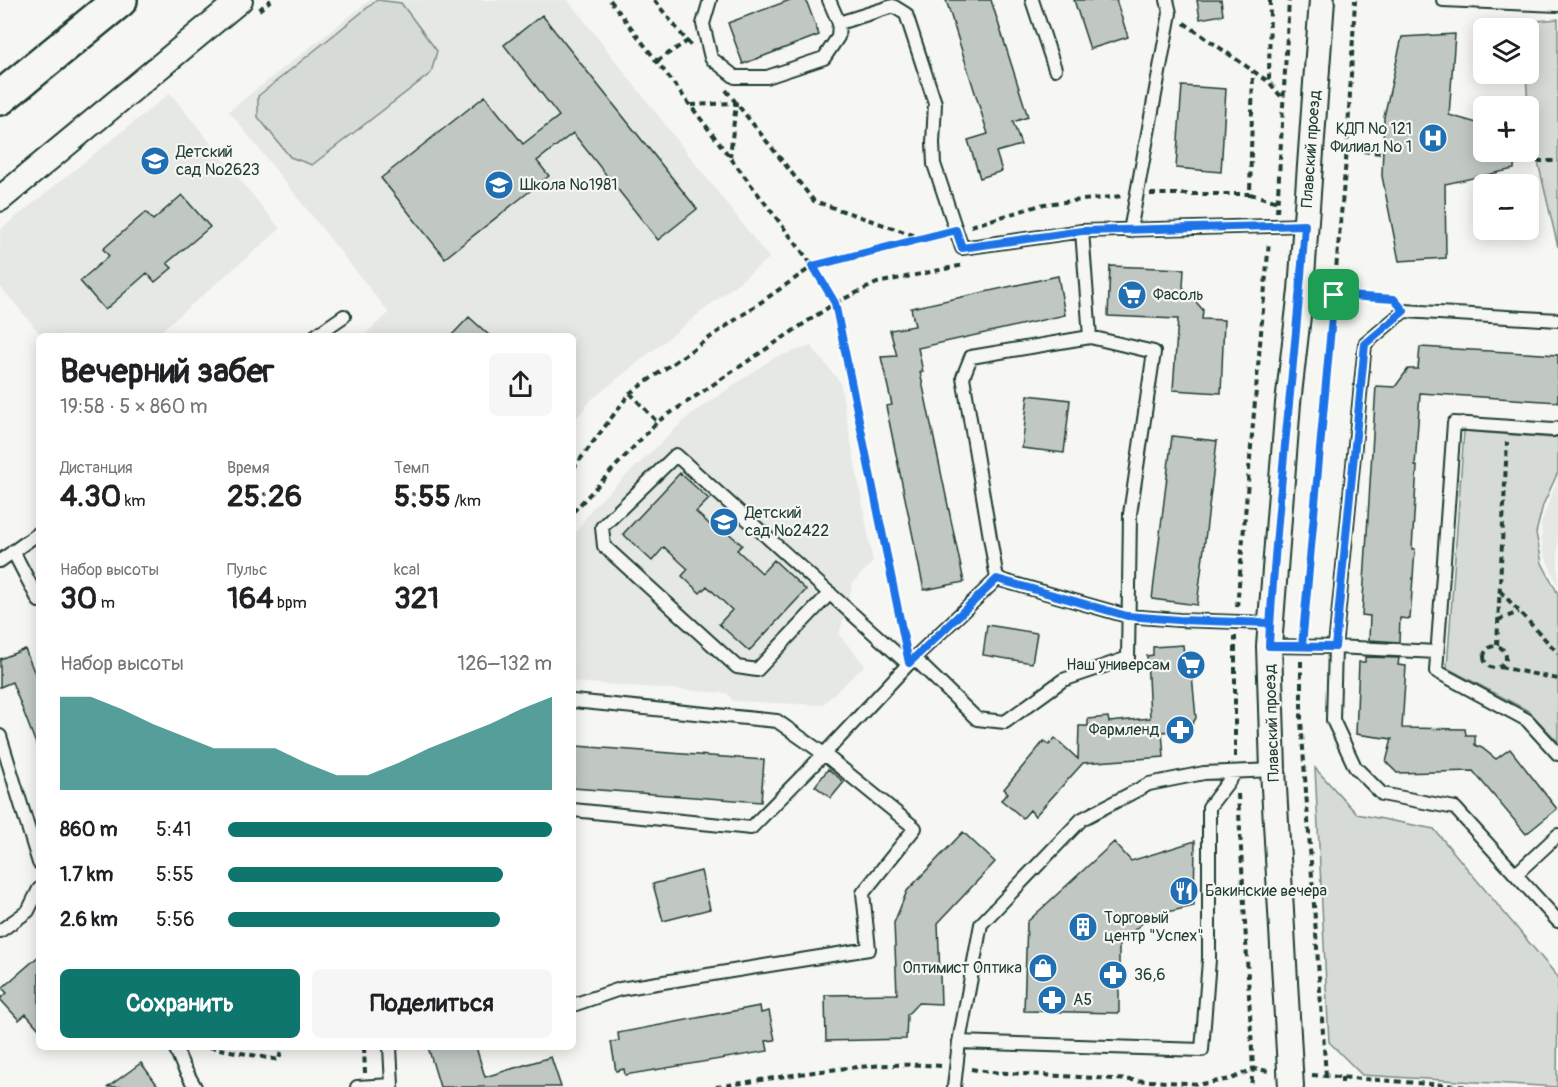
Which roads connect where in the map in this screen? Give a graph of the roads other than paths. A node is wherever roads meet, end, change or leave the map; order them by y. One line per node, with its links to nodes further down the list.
1 (120, 0): 12 (main road)
2 (240, 0): 13 (street)
3 (710, 0): 10 (lane)
4 (830, 0): 10 (lane)
5 (1032, 0): 11 (lane)
6 (1167, 0): 16 (lane)
7 (1322, 0): 14 (street, Плавский проезд)
8 (1443, 0): 9 (lane)
9 (1558, 5)
10 (839, 23): 15 (lane)
11 (1055, 69)
12 (0, 98)
13 (0, 199)
14 (1305, 225): 16 (lane); 29 (street, Плавский проезд)
15 (1082, 231): 16 (lane); 20 (lane)
16 (1130, 231)
17 (344, 315): 19 (lane)
18 (1558, 320): 30 (lane)
19 (319, 333)
20 (1090, 337): 25 (lane); 28 (lane)
21 (1558, 428): 31 (lane)
22 (36, 535): 23 (lane)
23 (13, 551): 24 (lane); 27 (lane)
24 (0, 561)
25 (997, 579): 28 (lane); 32 (lane)
26 (831, 593): 26 (lane); 32 (lane)
27 (36, 595)
28 (1127, 616): 29 (lane); 32 (lane)
29 (1269, 635): 30 (lane); 37 (street, Плавский проезд)
30 (1335, 647): 31 (lane); 42 (lane)
31 (1437, 652): 36 (lane)
32 (911, 661): 35 (lane)
33 (576, 701): 35 (lane)
34 (0, 736): 41 (lane)
35 (824, 754): 39 (lane); 46 (lane)
36 (1558, 754)
37 (1273, 770): 38 (lane); 50 (street, Плавский проезд)
38 (1234, 773): 47 (lane); 47 (lane)
39 (576, 810)
40 (1558, 835): 42 (lane)
41 (36, 853)
42 (1515, 874): 44 (lane)
43 (36, 895): 45 (lane)
44 (1558, 921)
45 (0, 931)
46 (576, 1004)
47 (959, 1042): 55 (lane)
48 (176, 1050): 52 (lane)
49 (390, 1050): 51 (lane)
50 (1291, 1080)
51 (393, 1086): 54 (lane)
52 (195, 1087)
53 (357, 1087): 54 (lane)
54 (366, 1087)
55 (954, 1087)

